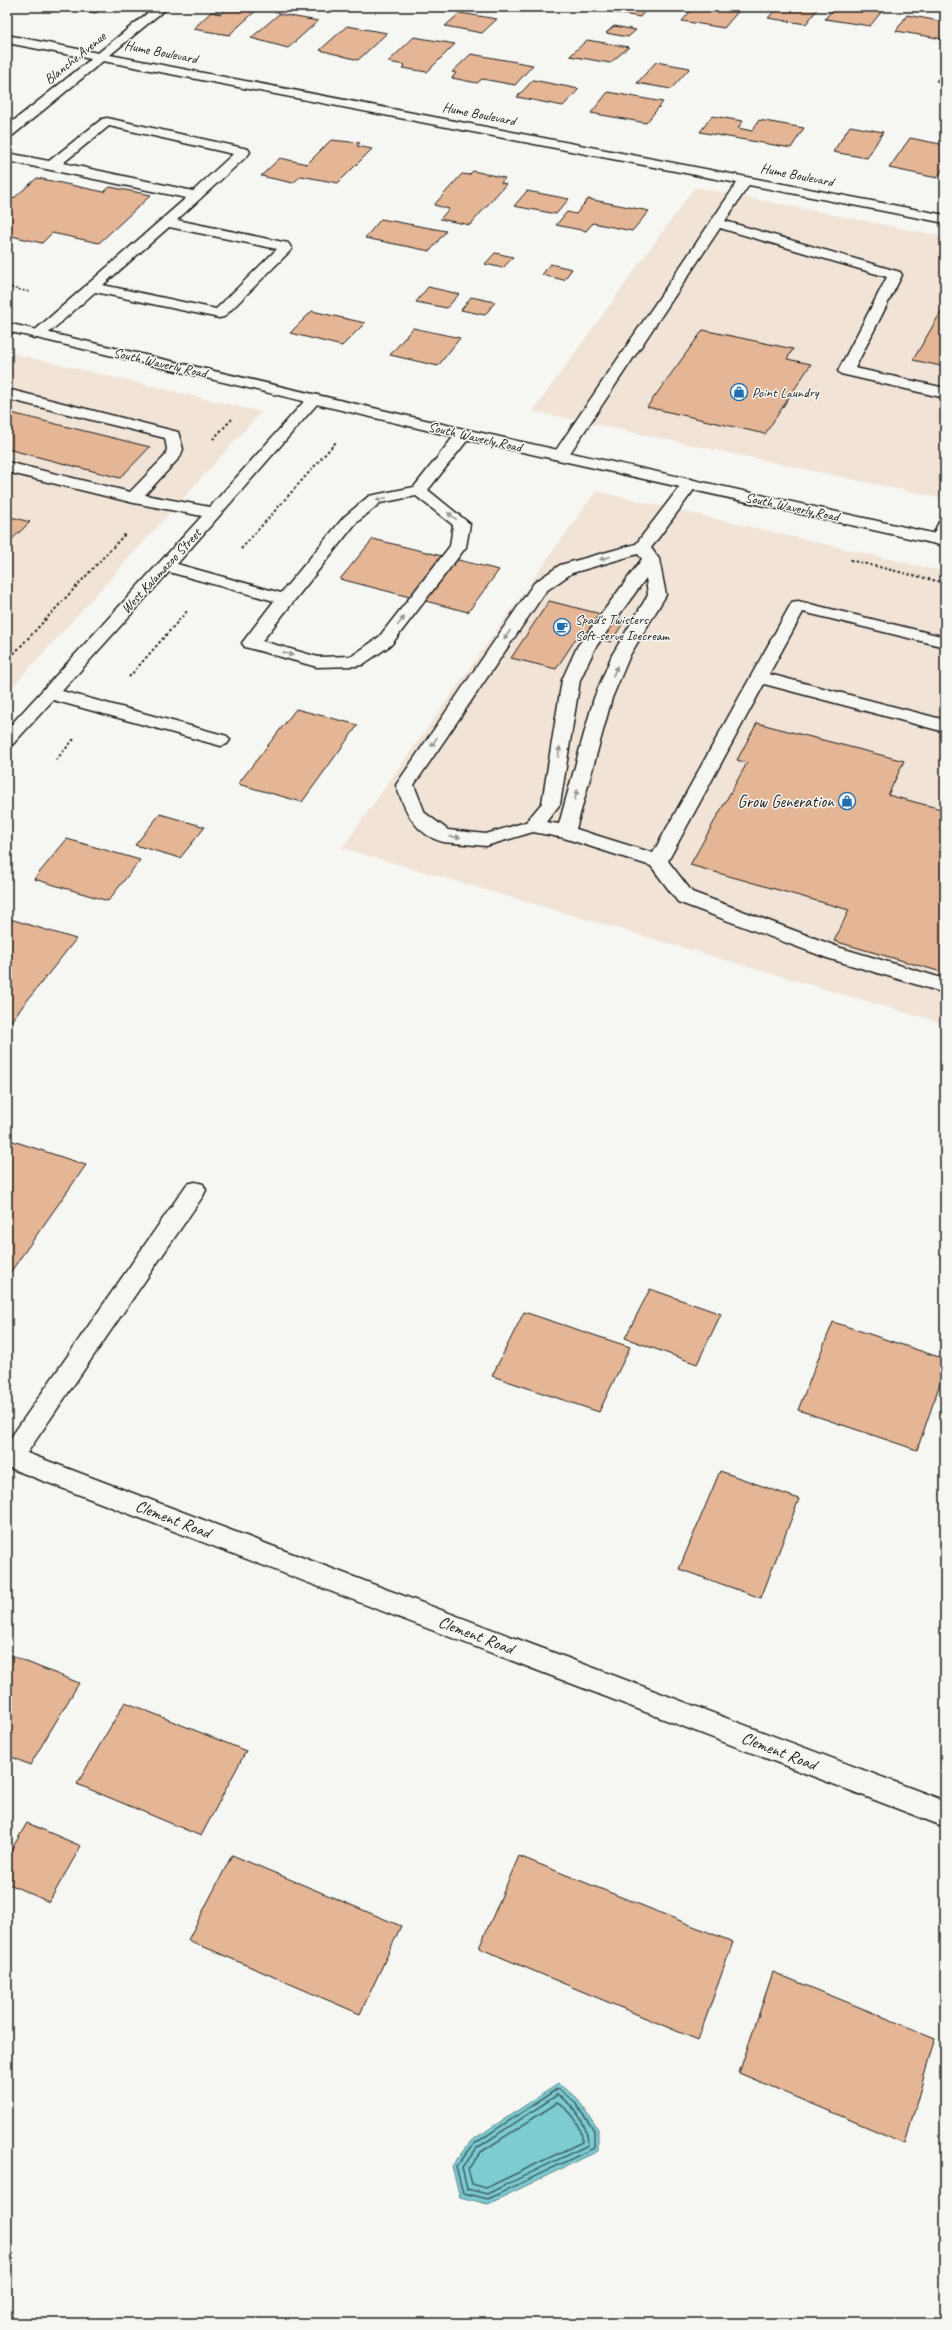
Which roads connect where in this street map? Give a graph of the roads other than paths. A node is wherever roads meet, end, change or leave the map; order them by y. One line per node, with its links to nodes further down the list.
1 (162, 7): 3 (street, Blanche Avenue)
2 (7, 39): 3 (street, Hume Boulevard)
3 (99, 57): 4 (street, Blanche Avenue); 7 (street, Hume Boulevard)
4 (7, 133)
5 (7, 158): 6 (street)
6 (52, 165): 8 (street); 8 (street)
7 (745, 181): 9 (street, Hume Boulevard); 11 (street)
8 (196, 196): 10 (street)
9 (945, 219)
10 (167, 222): 12 (street); 12 (street)
11 (716, 223): 15 (street); 19 (street)
12 (91, 287): 14 (street)
13 (7, 327): 14 (street, South Waverly Road)
14 (38, 335): 17 (street, South Waverly Road)
15 (945, 393)
16 (7, 394): 23 (street)
17 (313, 400): 18 (street, South Waverly Road); 24 (street, West Kalamazoo Street)
18 (464, 434): 19 (street, South Waverly Road); 22 (street)
19 (560, 456): 21 (street, South Waverly Road)
20 (7, 466): 23 (street)
21 (690, 484): 25 (street, South Waverly Road); 26 (street)
22 (419, 491): 28 (street, one-way to 28); 28 (street, one-way to 22)
23 (134, 498): 24 (street)
24 (214, 513): 27 (street, West Kalamazoo Street)
25 (943, 535)
26 (647, 554): 35 (street, one-way to 26); 35 (street, one-way to 35); 36 (street, one-way to 26)
27 (166, 566): 28 (street); 31 (street, West Kalamazoo Street)
28 (285, 599)
29 (945, 642): 30 (street)
30 (759, 678): 32 (street); 37 (street)
31 (48, 694): 33 (street, West Kalamazoo Street); 34 (street)
32 (945, 726)
33 (7, 740)
34 (221, 740)
35 (533, 826): 36 (street)
36 (566, 832): 37 (street)
37 (658, 861): 38 (street)
38 (945, 986)
39 (195, 1190): 40 (street)
40 (9, 1456): 41 (street, Clement Road)
41 (945, 1814)

